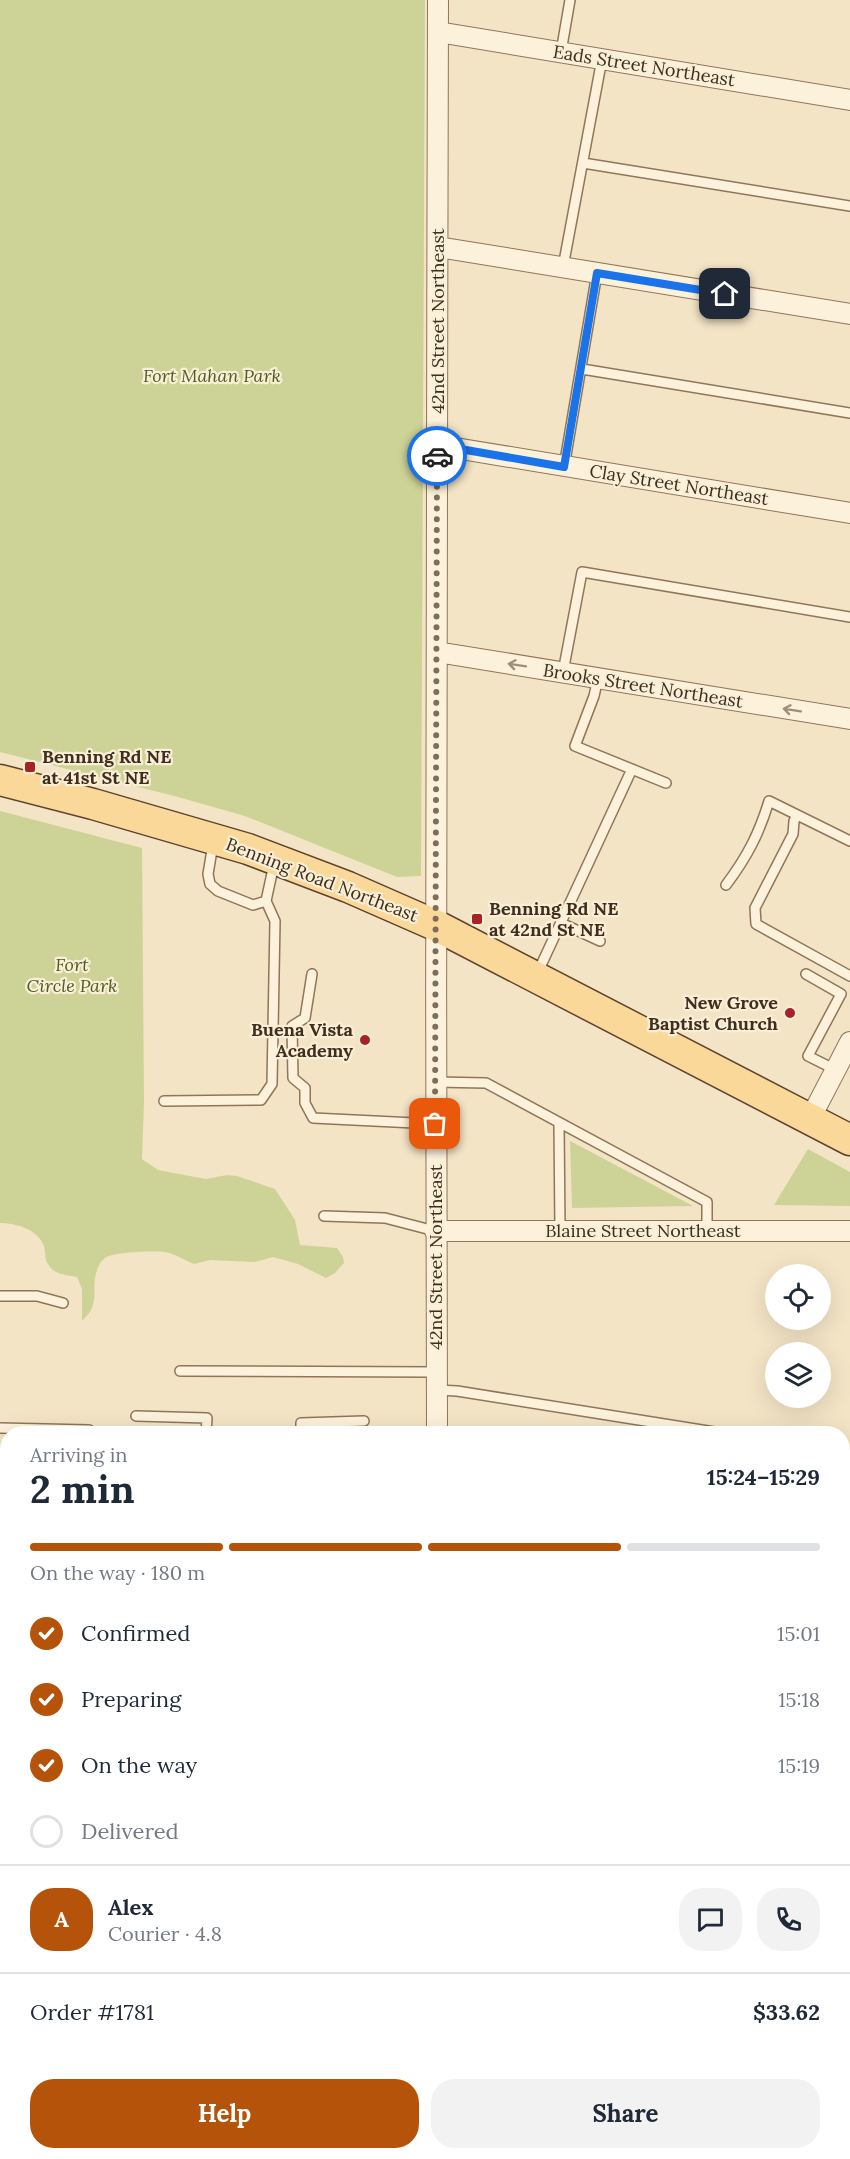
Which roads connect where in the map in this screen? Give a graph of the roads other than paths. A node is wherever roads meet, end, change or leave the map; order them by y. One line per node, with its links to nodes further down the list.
1 (438, 0): 3 (street, 42nd Street Northeast)
2 (570, 0): 4 (lane)
3 (438, 32): 4 (street, Eads Street Northeast); 9 (street, 42nd Street Northeast)
4 (561, 52): 5 (street, Eads Street Northeast)
5 (602, 59): 6 (street, Eads Street Northeast); 7 (lane)
6 (850, 100)
7 (583, 162): 8 (lane); 10 (lane)
8 (850, 206)
9 (438, 247): 10 (street); 15 (street, 42nd Street Northeast)
10 (563, 267): 11 (street)
11 (597, 273): 12 (street); 13 (lane)
12 (850, 314)
13 (582, 369): 14 (lane); 16 (lane)
14 (850, 413)
15 (437, 445): 16 (street, Clay Street Northeast); 19 (street, 42nd Street Northeast)
16 (564, 467): 17 (street, Clay Street Northeast)
17 (850, 513)
18 (850, 618): 20 (lane)
19 (437, 652): 20 (street, Brooks Street Northeast, one-way to 19); 33 (street, 42nd Street Northeast)
20 (563, 672): 21 (street, Brooks Street Northeast)
21 (598, 678): 22 (street, Brooks Street Northeast, one-way to 21); 23 (lane)
22 (850, 719)
23 (632, 770): 25 (lane); 32 (lane)
24 (0, 780): 27 (main road, Benning Road Northeast)
25 (666, 783)
26 (797, 815): 28 (lane); 30 (lane); 37 (lane)
27 (214, 839): 29 (main road, Benning Road Northeast); 31 (lane)
28 (850, 841)
29 (275, 859): 31 (lane); 33 (main road, Benning Road Northeast)
30 (726, 885)
31 (266, 901): 42 (lane)
32 (561, 923): 34 (lane); 38 (lane)
33 (437, 926): 38 (main road, Benning Road Northeast); 41 (street, 42nd Street Northeast)
34 (600, 941)
35 (312, 974): 45 (lane)
36 (806, 974): 40 (lane)
37 (850, 976)
38 (536, 977): 43 (main road, Benning Road Northeast)
39 (850, 1042): 40 (street)
40 (836, 1070): 43 (street)
41 (436, 1082): 44 (lane); 45 (street, 42nd Street Northeast)
42 (164, 1101)
43 (810, 1119): 46 (main road, Benning Road Northeast)
44 (559, 1123): 49 (lane); 50 (lane)
45 (435, 1124): 48 (street, 42nd Street Northeast)
46 (850, 1140)
47 (324, 1216): 48 (lane)
48 (435, 1230): 49 (street, Blaine Street Northeast); 55 (street, 42nd Street Northeast)
49 (560, 1231): 50 (street, Blaine Street Northeast)
50 (707, 1231): 51 (street, Blaine Street Northeast)
51 (850, 1231)
52 (0, 1296): 53 (lane)
53 (63, 1303)
54 (180, 1371): 55 (lane)
55 (436, 1381): 60 (street, 42nd Street Northeast); 61 (lane)
56 (136, 1416): 58 (lane)
57 (364, 1421): 59 (lane)
58 (206, 1426)
59 (301, 1426)
60 (437, 1426)
61 (677, 1426)

